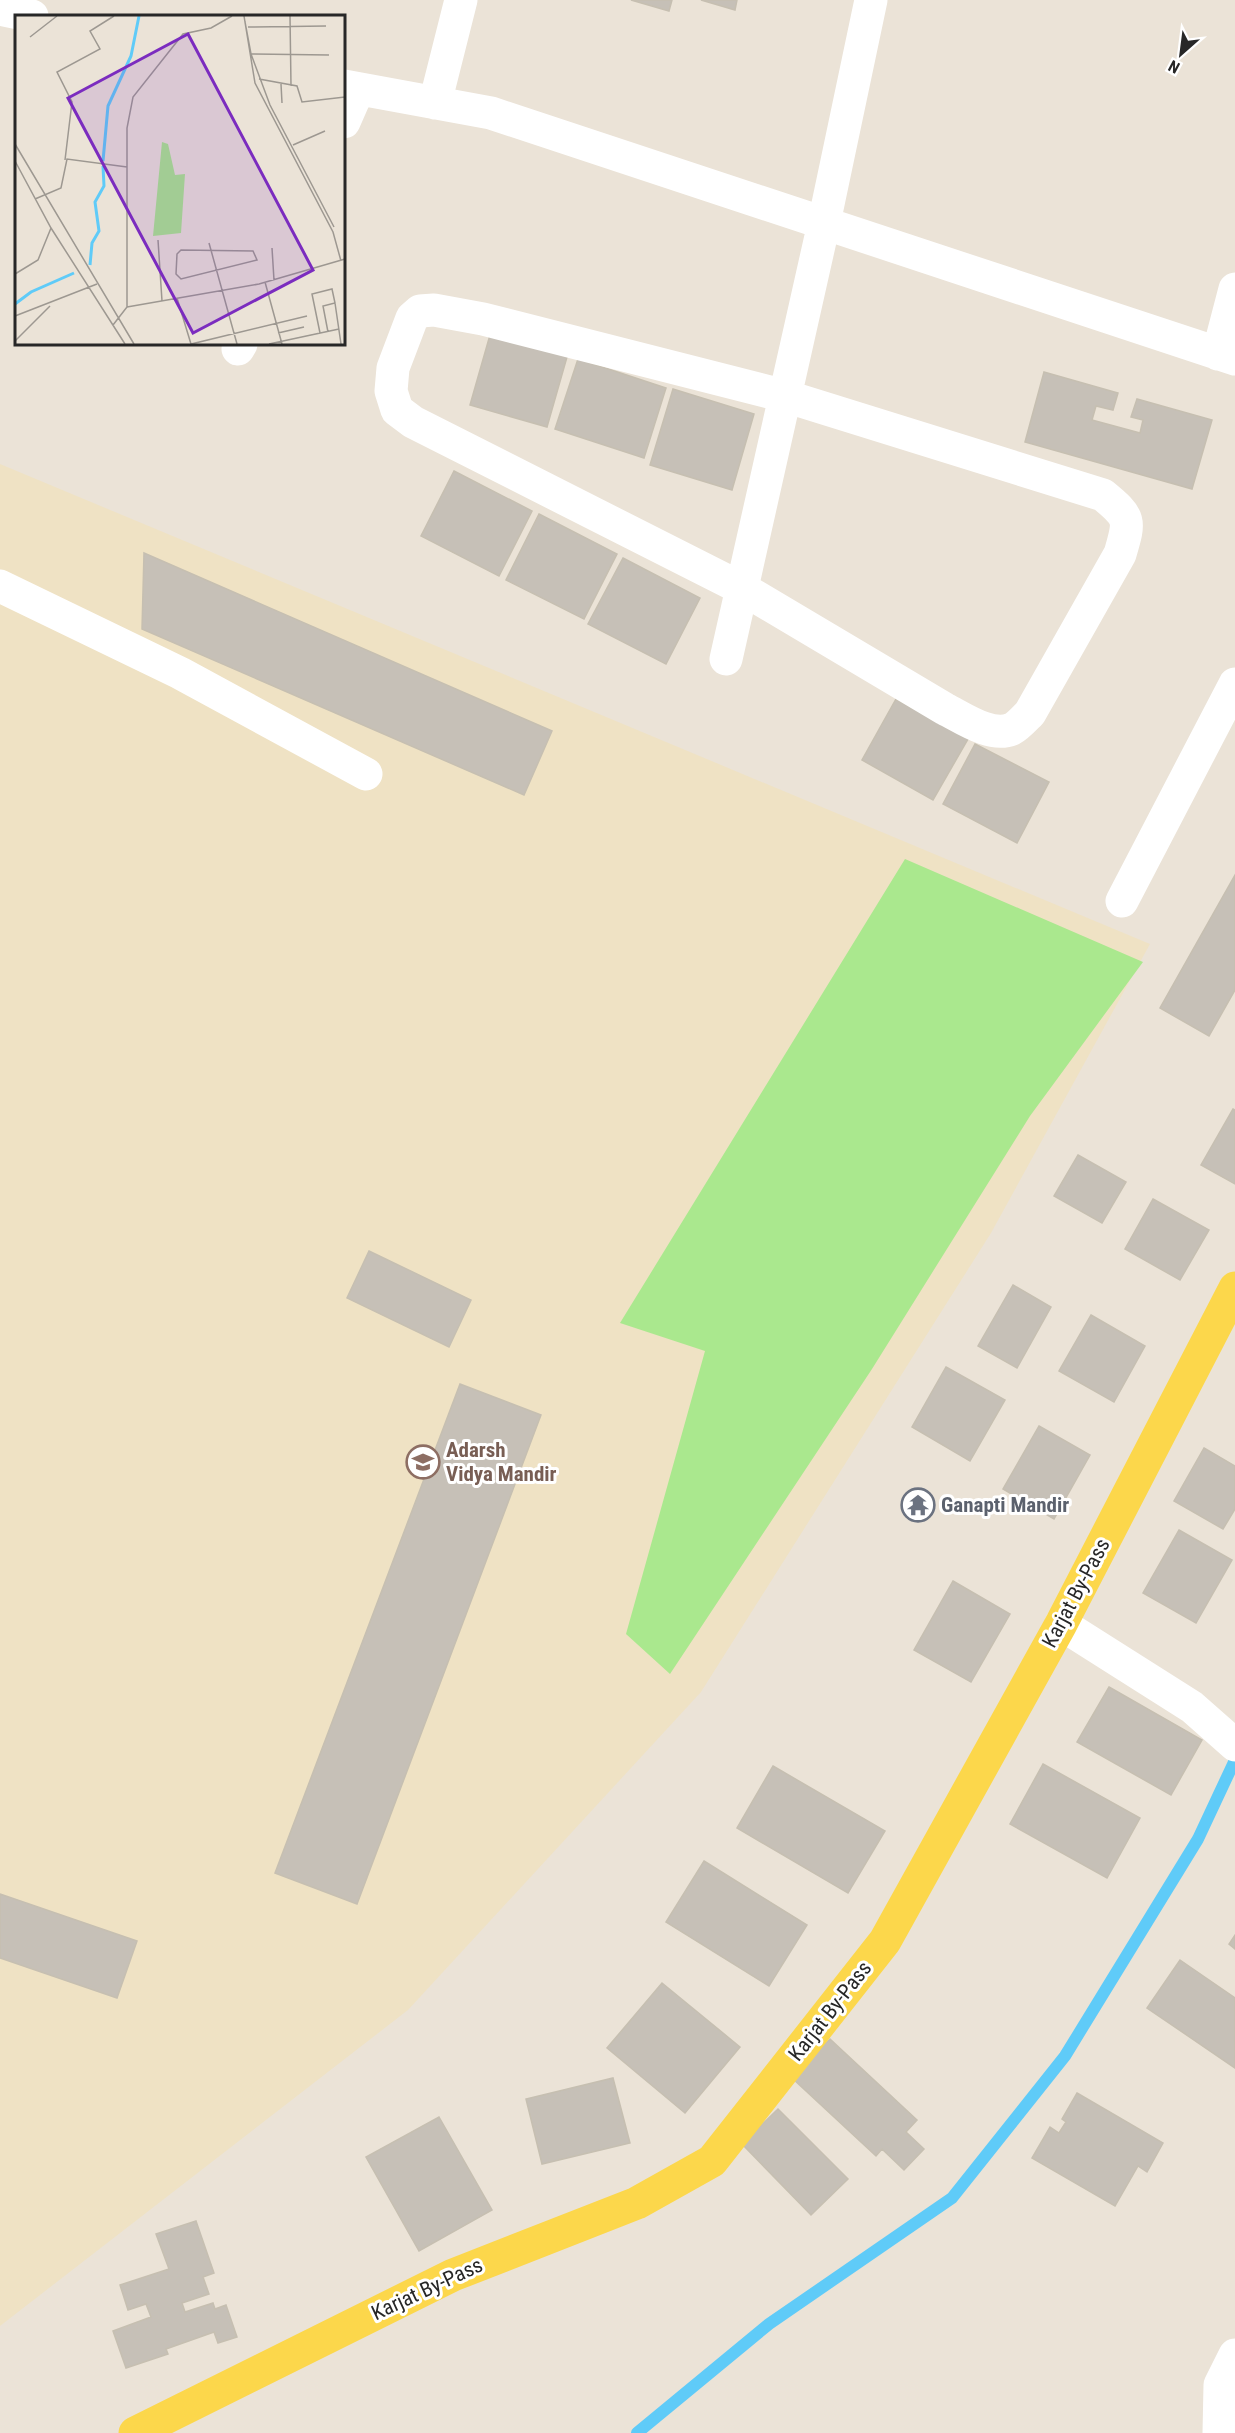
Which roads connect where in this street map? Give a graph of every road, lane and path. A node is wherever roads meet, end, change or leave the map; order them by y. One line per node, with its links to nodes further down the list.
1 (461, 0): 6 (street)
2 (872, 0): 8 (street)
3 (0, 9): 4 (street)
4 (27, 15)
5 (351, 88): 6 (street); 7 (street)
6 (435, 103): 8 (street)
7 (345, 117)
8 (825, 223): 10 (street); 11 (street)
9 (1235, 289): 10 (street)
10 (1226, 356)
11 (785, 396): 13 (street); 13 (street); 13 (street)
12 (0, 586): 16 (street)
13 (743, 589): 14 (street)
14 (726, 659)
15 (1235, 684): 17 (street)
16 (366, 774)
17 (1122, 901)
18 (1235, 1288): 19 (main road, Karjat By-Pass)
19 (1061, 1624): 20 (street); 22 (main road, Karjat By-Pass)
20 (1235, 1745)
21 (1235, 2355): 23 (street)
22 (135, 2433)
23 (1219, 2433)

